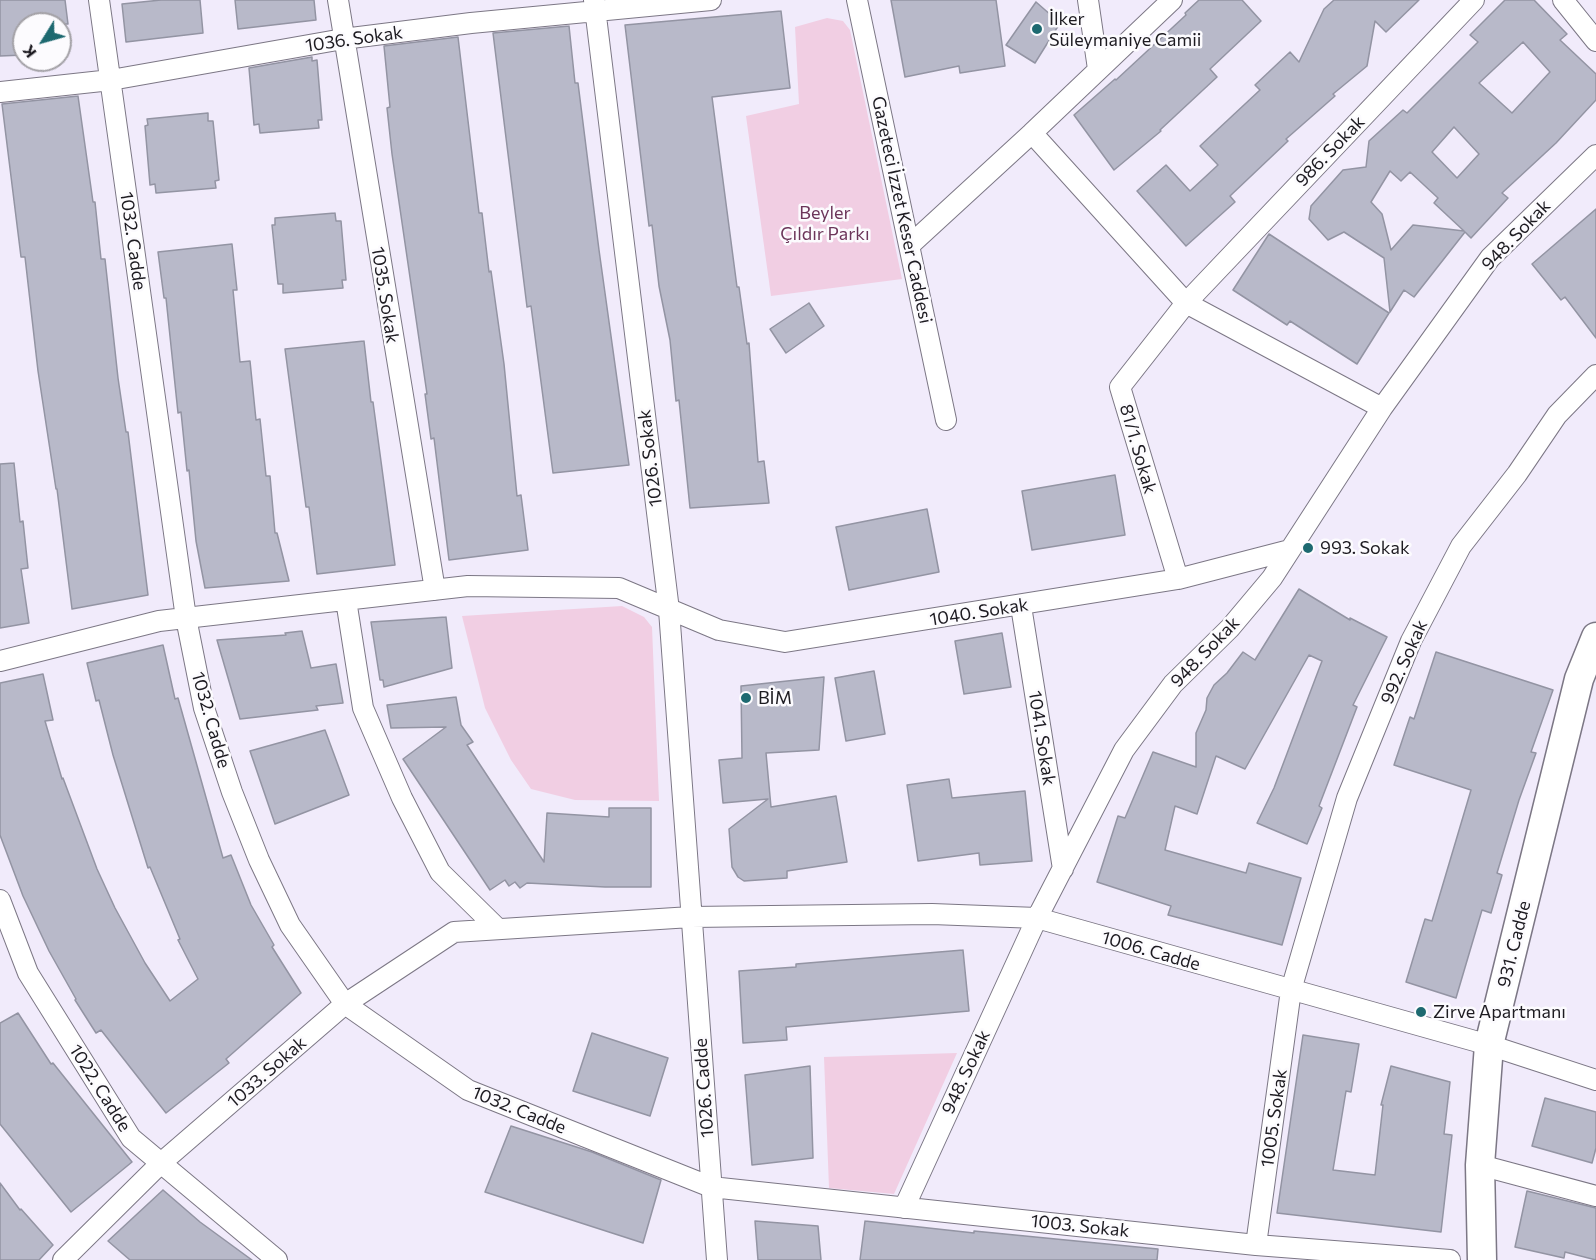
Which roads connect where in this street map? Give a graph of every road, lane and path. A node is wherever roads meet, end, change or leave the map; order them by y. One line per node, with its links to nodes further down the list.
1 (99, 0): 13 (street, 1032. Cadde)
2 (338, 0): 10 (street, 1035. Sokak)
3 (711, 0): 9 (street, 1036. Sokak)
4 (856, 0): 17 (street, Gazeteci İzzet Keser Caddesi)
5 (1088, 0): 12 (street)
6 (1172, 0): 12 (street)
7 (1474, 0): 18 (street, 986. Sokak)
8 (1563, 0): 11 (street)
9 (595, 5): 10 (street, 1036. Sokak); 27 (street, 1026. Sokak)
10 (343, 39): 13 (street, 1036. Sokak); 24 (street, 1035. Sokak)
11 (1596, 41)
12 (1098, 69): 15 (street)
13 (111, 80): 14 (street, 1036. Sokak); 28 (street, 1032. Cadde)
14 (0, 92)
15 (1032, 133): 17 (street); 18 (street)
16 (1596, 155): 20 (street, 948. Sokak)
17 (910, 244): 21 (street, Gazeteci İzzet Keser Caddesi)
18 (1186, 303): 20 (street); 23 (street, 81/1. Sokak)
19 (1596, 375): 36 (street, 992. Sokak)
20 (1382, 408): 22 (street, 948. Sokak)
21 (946, 420)
22 (1290, 550): 23 (street, 1040. Sokak); 31 (street, 948. Sokak)
23 (1178, 579): 26 (street, 1040. Sokak)
24 (435, 590): 25 (street, 1040. Sokak); 27 (street, 1040. Sokak)
25 (346, 600): 28 (street, 1040. Sokak); 35 (street)
26 (1021, 606): 27 (street, 1040. Sokak); 31 (street, 1041. Sokak)
27 (669, 610): 33 (street, 1026. Sokak)
28 (186, 618): 30 (street, 1040. Sokak); 37 (street, 1032. Cadde)
29 (1596, 637): 38 (main road, 931. Cadde)
30 (0, 661)
31 (1062, 869): 34 (street, 948. Sokak)
32 (0, 900): 40 (street, 1022. Cadde)
33 (691, 917): 34 (street, 1006. Cadde); 35 (street, 1033. Sokak); 42 (street, 1026. Cadde)
34 (1037, 918): 36 (street, 1006. Cadde); 44 (street, 948. Sokak)
35 (498, 929): 37 (street, 1033. Sokak)
36 (1291, 990): 38 (street, 1006. Cadde); 45 (street, 1005. Sokak)
37 (345, 1004): 40 (street, 1033. Sokak); 42 (street, 1032. Cadde)
38 (1489, 1045): 39 (street, 1006. Cadde); 41 (main road, 931. Cadde)
39 (1596, 1080)
40 (161, 1163): 47 (street, 1033. Sokak); 48 (street, 1022. Cadde)
41 (1480, 1165): 43 (street); 51 (main road, 931. Cadde)
42 (711, 1187): 44 (street, 1003. Sokak); 49 (street, 1026. Cadde)
43 (1596, 1196)
44 (904, 1208): 45 (street, 1003. Sokak)
45 (1256, 1245): 46 (street, 1003. Sokak)
46 (1357, 1256): 50 (street, 1003. Sokak)
47 (63, 1260)
48 (277, 1260)
49 (717, 1260)
50 (1450, 1260)
51 (1482, 1260)

